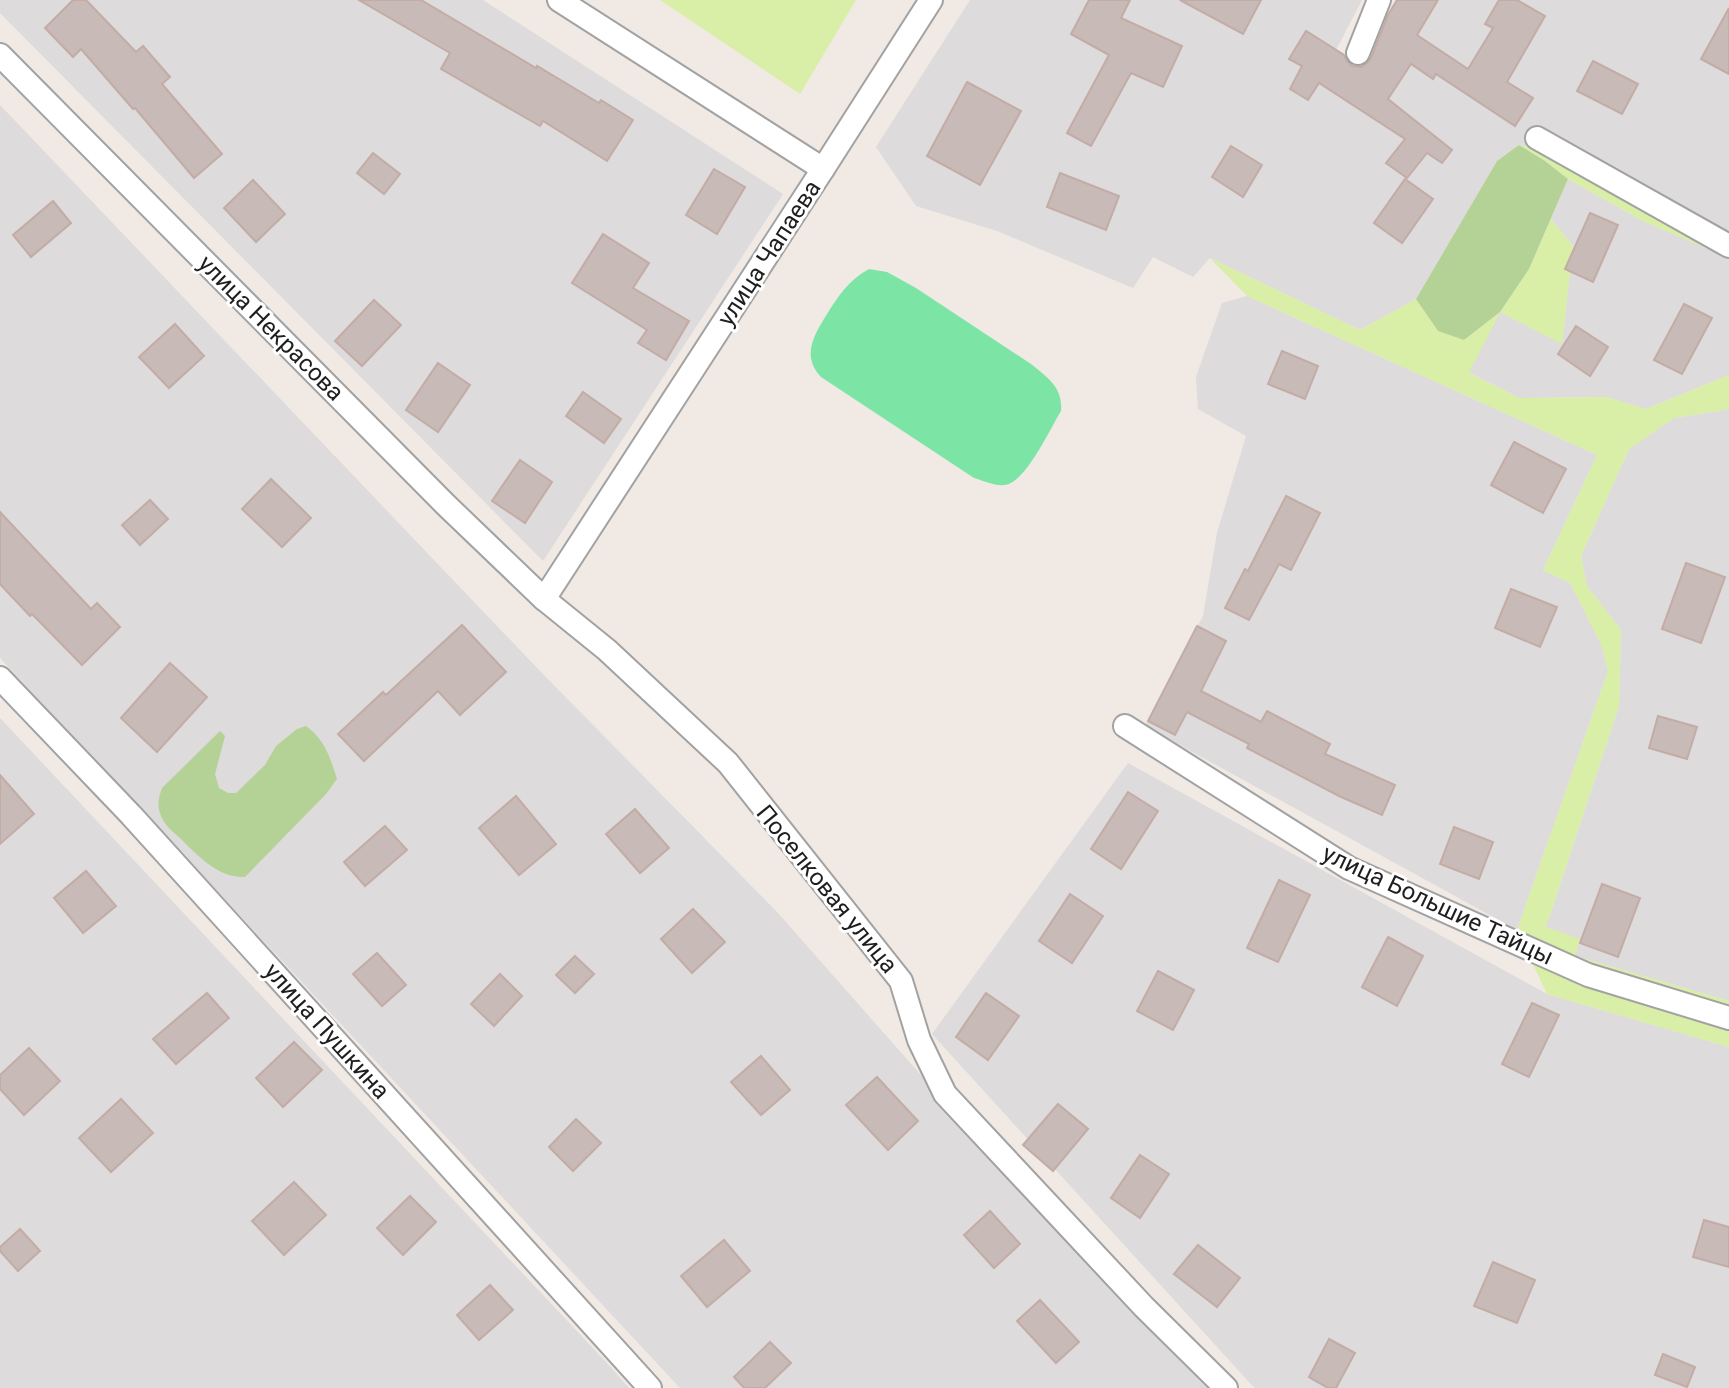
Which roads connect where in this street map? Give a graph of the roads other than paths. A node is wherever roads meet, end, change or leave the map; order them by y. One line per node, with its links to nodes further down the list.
1 (559, 0): 7 (street, улица Чапаева)
2 (931, 0): 7 (street)
3 (1379, 0): 4 (street)
4 (1358, 53)
5 (0, 55): 9 (street, улица Некрасова)
6 (1537, 138): 8 (street)
7 (823, 169): 9 (street, улица Чапаева)
8 (1729, 246)
9 (544, 599): 14 (street, Поселковая улица)
10 (0, 678): 13 (street, улица Пушкина)
11 (1125, 726): 12 (street, улица Большие Тайцы)
12 (1729, 1018)
13 (650, 1388)
14 (1226, 1388)

